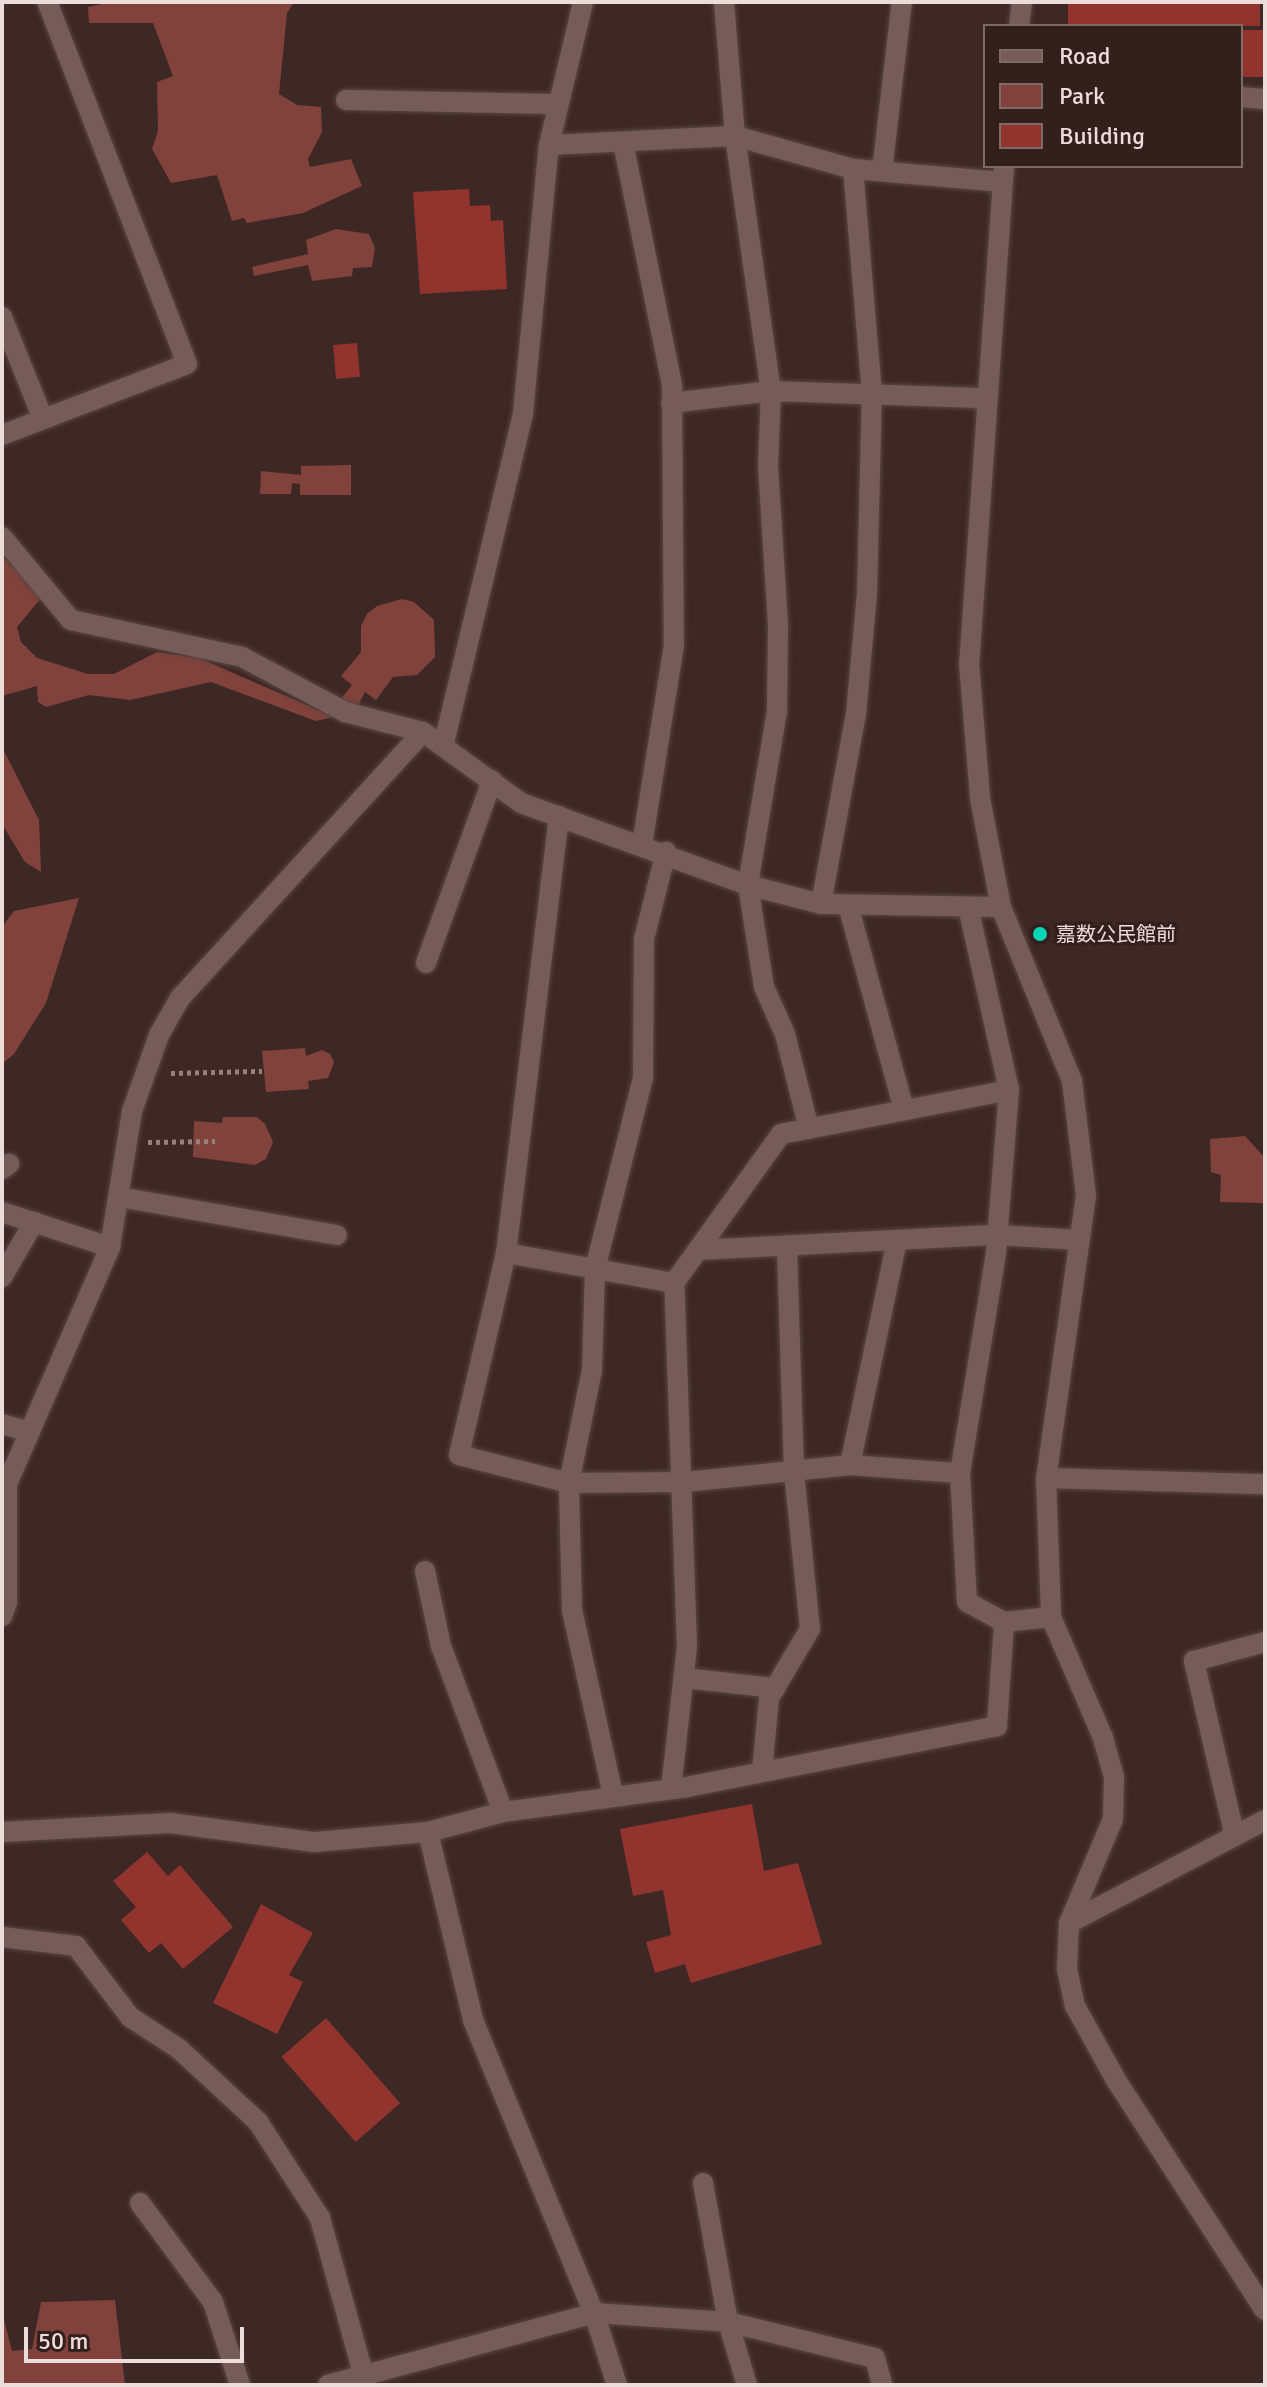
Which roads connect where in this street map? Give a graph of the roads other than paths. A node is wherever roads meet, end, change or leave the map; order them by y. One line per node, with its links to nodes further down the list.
1 (47, 2): 22 (street)
2 (583, 2): 10 (street)
3 (724, 2): 11 (street)
4 (902, 2): 15 (street)
5 (1022, 2): 6 (street)
6 (1019, 24)
7 (1243, 97): 8 (street)
8 (1265, 99)
9 (346, 100): 10 (street)
10 (556, 104): 13 (street)
11 (735, 136): 12 (street); 14 (street); 18 (street)
12 (623, 142): 13 (street); 21 (street)
13 (549, 145): 26 (street)
14 (853, 169): 15 (street); 19 (street)
15 (882, 171): 16 (street)
16 (1003, 174): 20 (street)
17 (2, 317): 22 (street)
18 (771, 391): 19 (street); 21 (street); 31 (street)
19 (872, 394): 20 (street); 32 (street)
20 (987, 398): 35 (street)
21 (671, 403): 29 (street)
22 (43, 419): 23 (street)
23 (2, 435)
24 (2, 537): 25 (street)
25 (423, 732): 26 (street); 40 (street)
26 (444, 743): 27 (street)
27 (492, 781): 28 (street); 36 (street)
28 (559, 816): 29 (street); 50 (street)
29 (642, 844): 30 (street)
30 (666, 852): 31 (street); 51 (street)
31 (748, 885): 32 (street); 39 (street)
32 (821, 904): 33 (street)
33 (848, 905): 34 (street); 38 (street)
34 (968, 907): 35 (street); 37 (street)
35 (1001, 907): 46 (street)
36 (426, 963)
37 (1009, 1090): 38 (street); 44 (street)
38 (904, 1110): 39 (street)
39 (809, 1129): 49 (street)
40 (119, 1197): 43 (street); 48 (street)
41 (2, 1212): 42 (street)
42 (34, 1222): 48 (street); 52 (street)
43 (337, 1235)
44 (998, 1235): 45 (street); 46 (street); 58 (street)
45 (897, 1240): 47 (street); 56 (street)
46 (1080, 1240): 59 (street)
47 (787, 1245): 49 (street); 57 (street)
48 (110, 1247): 55 (street)
49 (698, 1250): 53 (street)
50 (506, 1253): 51 (street); 61 (street)
51 (595, 1269): 53 (street); 61 (street)
52 (2, 1277)
53 (674, 1283): 60 (street)
54 (2, 1424): 55 (street)
55 (30, 1432): 64 (street)
56 (850, 1465): 57 (street); 58 (street)
57 (794, 1471): 60 (street); 69 (street)
58 (960, 1473): 66 (street)
59 (1046, 1478): 62 (street); 65 (street)
60 (685, 1482): 61 (street); 68 (street)
61 (569, 1483): 72 (street)
62 (1265, 1484)
63 (425, 1571): 73 (street)
64 (2, 1616)
65 (1051, 1617): 66 (street); 78 (street)
66 (1004, 1622): 70 (street)
67 (1265, 1642): 77 (street)
68 (684, 1678): 69 (street); 71 (street)
69 (775, 1688): 70 (street)
70 (762, 1771): 71 (street)
71 (671, 1789): 72 (street)
72 (613, 1795): 73 (street)
73 (503, 1812): 76 (street)
74 (1265, 1820): 77 (street)
75 (2, 1832): 76 (street)
76 (428, 1832): 83 (street)
77 (1234, 1833): 78 (street)
78 (1069, 1923): 82 (street)
79 (2, 1937): 85 (street)
80 (703, 2183): 84 (street)
81 (140, 2203): 87 (street)
82 (1265, 2310)
83 (594, 2313): 84 (street); 86 (street); 89 (street)
84 (728, 2322): 90 (street); 91 (street)
85 (363, 2373): 86 (street); 88 (street)
86 (391, 2376)
87 (240, 2385)
88 (328, 2385)
89 (617, 2385)
90 (747, 2385)
91 (882, 2385)

